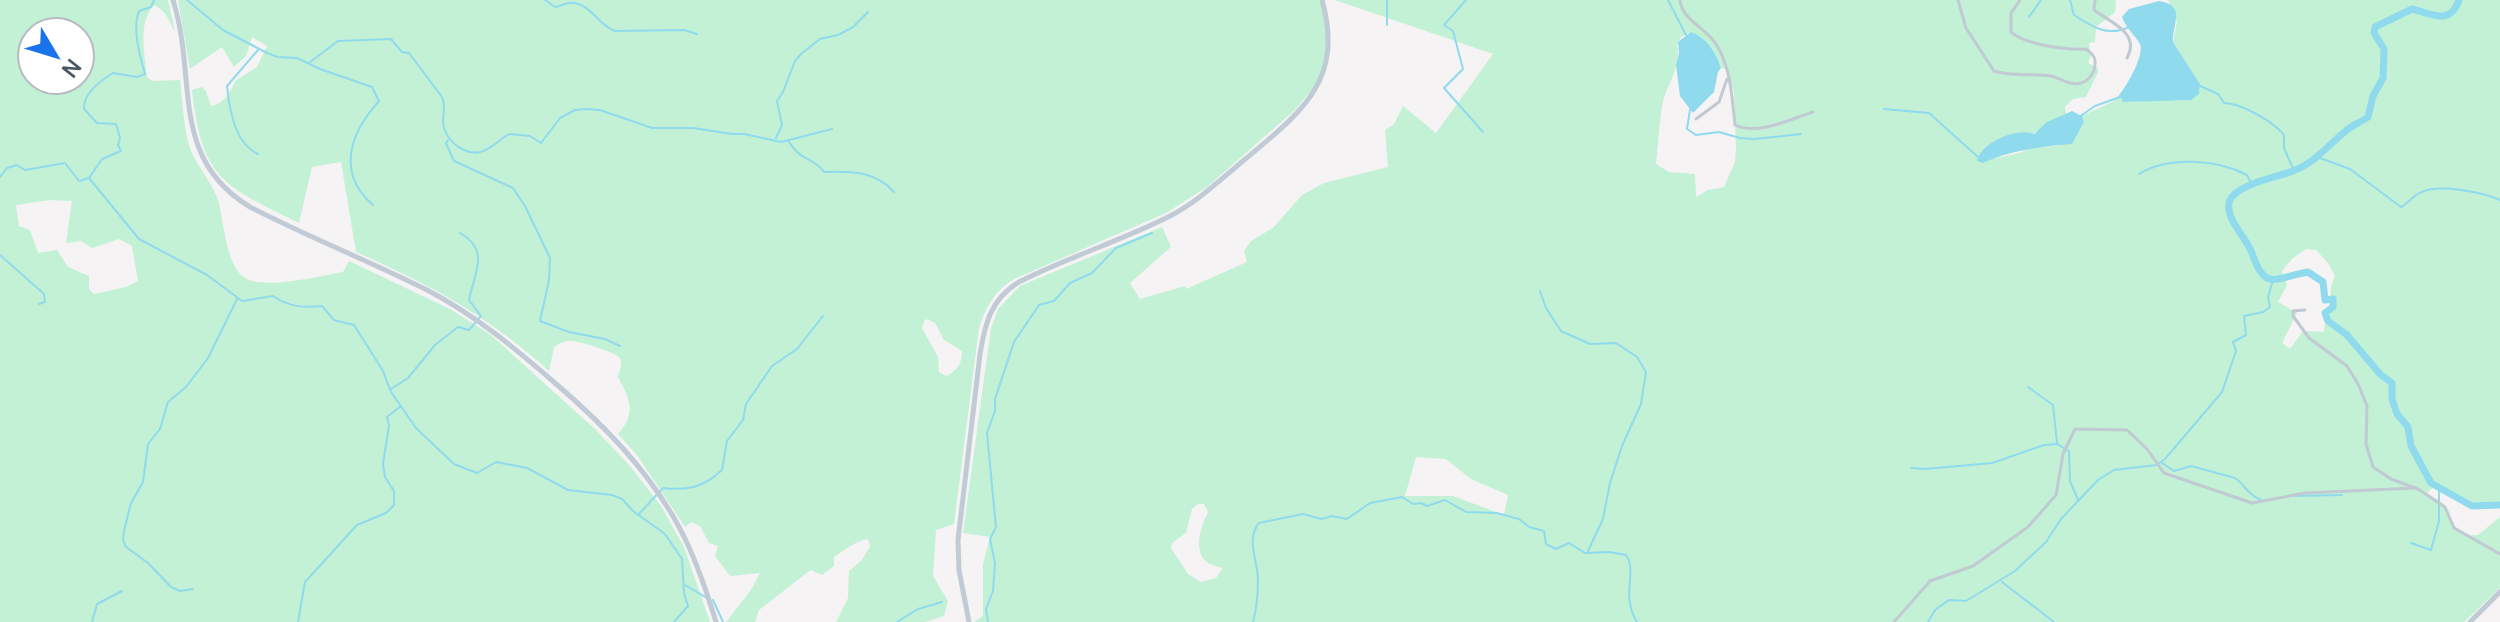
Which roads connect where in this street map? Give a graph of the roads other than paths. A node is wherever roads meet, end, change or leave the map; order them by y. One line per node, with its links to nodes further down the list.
1 (173, 0): 15 (main road)
2 (1322, 0): 16 (main road)
3 (1680, 0): 8 (street)
4 (1958, 0): 5 (street)
5 (2020, 0)
6 (2095, 0): 7 (street)
7 (2127, 58)
8 (1728, 76): 9 (street); 10 (street)
9 (1813, 112)
10 (1696, 119)
11 (2305, 310): 12 (street)
12 (2415, 488): 13 (street); 17 (street)
13 (2500, 554)
14 (2500, 592): 18 (main road)
15 (716, 622)
16 (969, 622)
17 (1894, 622)
18 (2470, 622)

